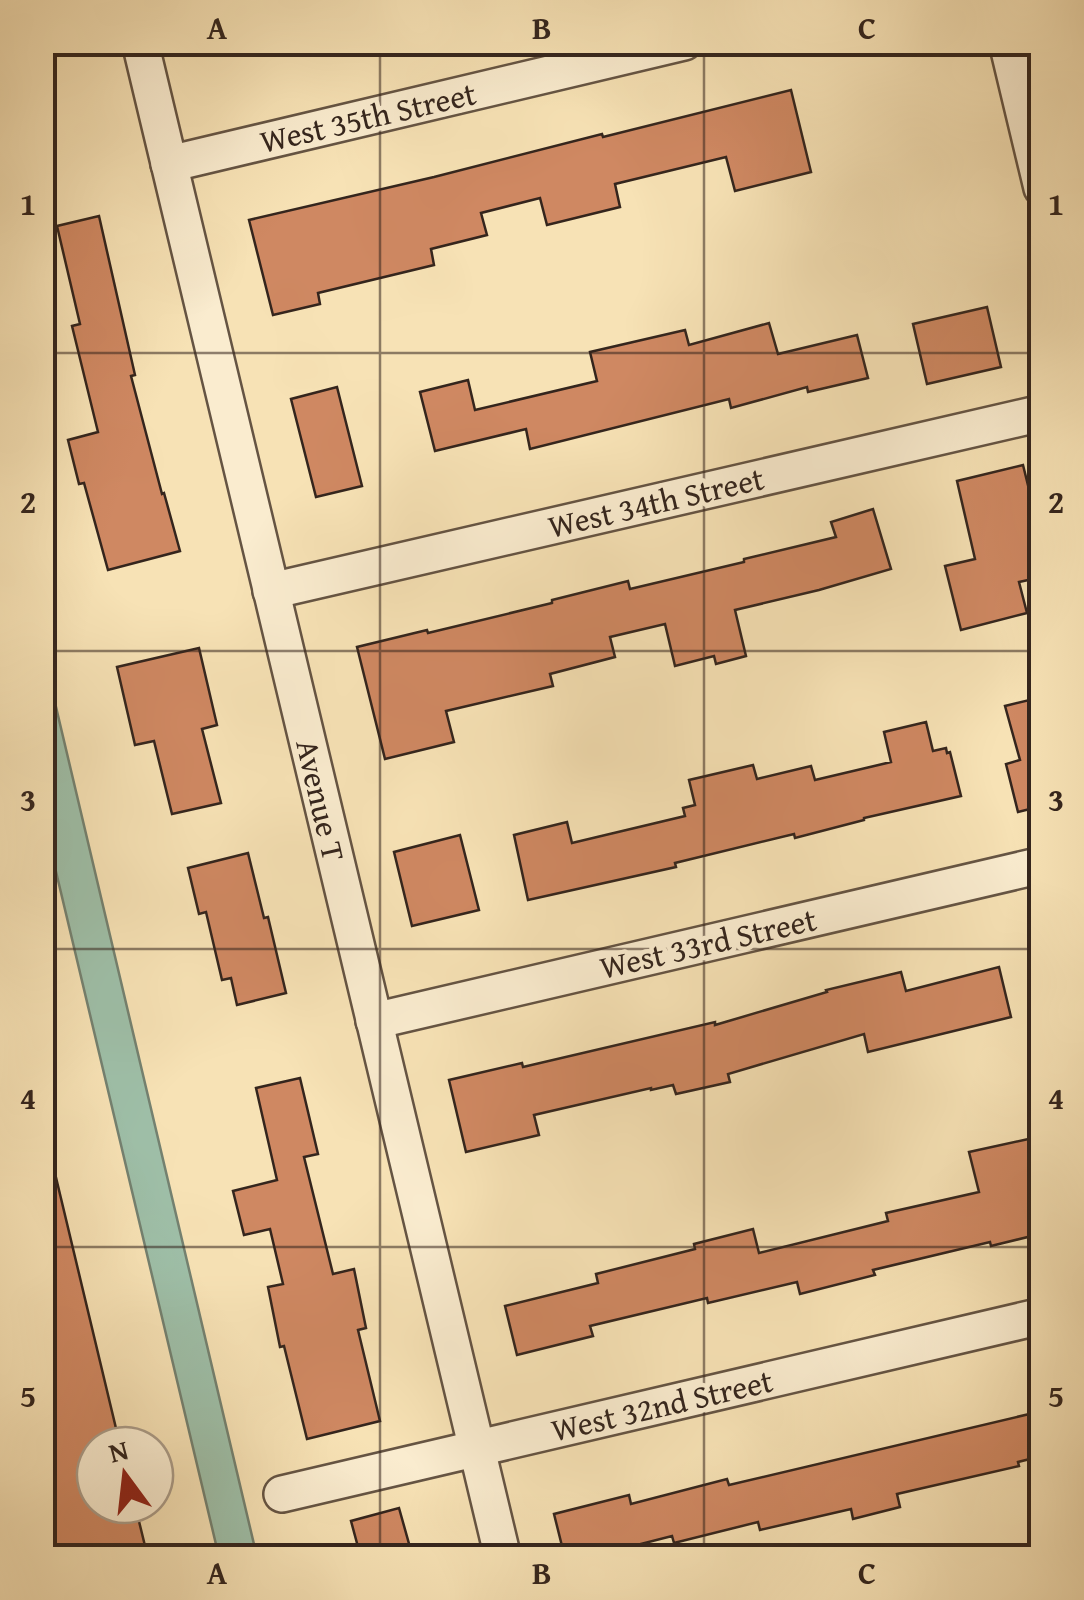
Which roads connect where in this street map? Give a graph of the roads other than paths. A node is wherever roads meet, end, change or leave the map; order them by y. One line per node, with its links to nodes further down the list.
1 (140, 42): 4 (street, Avenue T)
2 (684, 42): 4 (street, West 35th Street)
3 (1007, 42): 5 (street)
4 (169, 164): 7 (street, Avenue T)
5 (1042, 188)
6 (1042, 413): 7 (street, West 34th Street)
7 (271, 591): 9 (street, Avenue T)
8 (1042, 865): 9 (street, West 33rd Street)
9 (374, 1021): 11 (street, Avenue T)
10 (1042, 1316): 11 (street, West 32nd Street)
11 (477, 1449): 12 (street, West 32nd Street); 13 (street, Avenue T)
12 (282, 1494)
13 (503, 1558)

